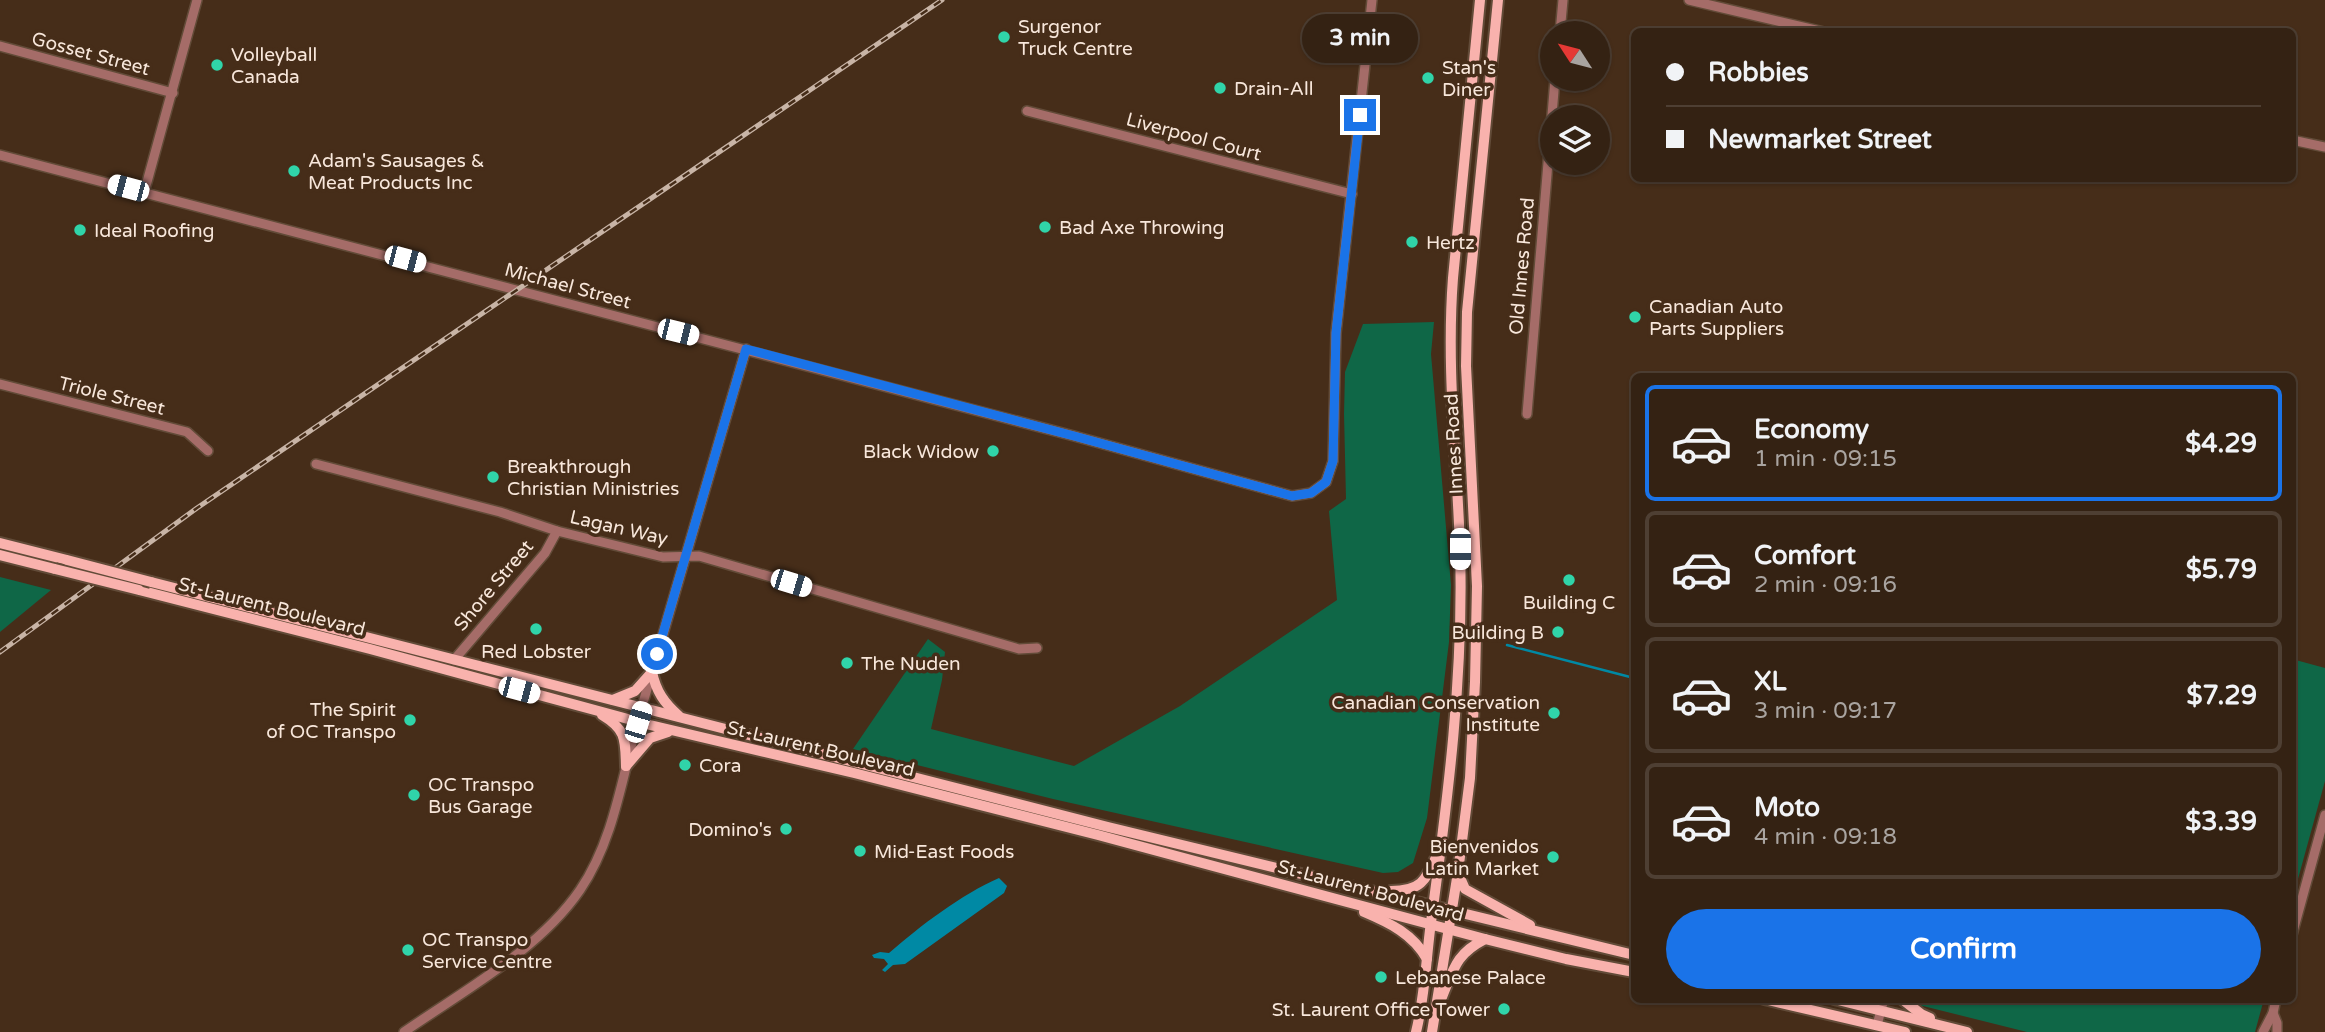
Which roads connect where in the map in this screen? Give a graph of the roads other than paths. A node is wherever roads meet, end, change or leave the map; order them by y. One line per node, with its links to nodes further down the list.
1 (197, 0): 11 (street)
2 (1372, 0): 17 (street)
3 (1480, 0): 38 (main road, Innes Road)
4 (1500, 0): 39 (main road, Innes Road)
5 (1563, 0): 7 (street)
6 (1689, 0): 8 (street)
7 (1561, 21)
8 (1807, 28)
9 (0, 46): 11 (street, Gosset Street)
10 (1554, 91): 20 (street, Old Innes Road)
11 (173, 93): 16 (street)
12 (1027, 111): 17 (street, Liverpool Court)
13 (2296, 141): 14 (street)
14 (2325, 147)
15 (0, 155): 16 (street, Michael Street)
16 (144, 193): 18 (street, Michael Street)
17 (1352, 194): 18 (street, Michael Street)
18 (746, 349): 26 (street)
19 (0, 384): 21 (street, Triole Street)
20 (1527, 414)
21 (208, 451)
22 (316, 464): 23 (street, Lagan Way)
23 (557, 531): 26 (street, Lagan Way); 28 (street, Shore Street)
24 (0, 543): 28 (main road, St-Laurent Boulevard, bridge)
25 (0, 555): 32 (main road, St-Laurent Boulevard, bridge)
26 (684, 558): 27 (street, Lagan Way); 29 (street)
27 (1037, 648)
28 (454, 660): 30 (main road, St-Laurent Boulevard)
29 (652, 672): 30 (main road); 31 (street); 33 (main road)
30 (611, 701): 31 (main road, St-Laurent Boulevard)
31 (642, 707): 33 (main road, St-Laurent Boulevard); 34 (street)
32 (594, 710): 34 (main road, St-Laurent Boulevard); 36 (main road)
33 (681, 717): 40 (main road, St-Laurent Boulevard)
34 (638, 722): 35 (main road, St-Laurent Boulevard); 36 (street)
35 (676, 731): 36 (main road); 41 (main road, St-Laurent Boulevard)
36 (626, 766): 60 (street)
37 (2325, 815): 44 (street)
38 (1443, 844): 40 (main road); 42 (main road, Innes Road)
39 (1458, 872): 43 (main road, Innes Road); 47 (main road)
40 (1373, 892): 42 (main road, St-Laurent Boulevard)
41 (1334, 898): 45 (main road, St-Laurent Boulevard); 50 (main road)
42 (1434, 906): 43 (main road, St-Laurent Boulevard); 45 (main road, Innes Road)
43 (1451, 910): 46 (main road, Innes Road); 47 (main road, St-Laurent Boulevard)
44 (2296, 920)
45 (1431, 923): 46 (main road, St-Laurent Boulevard); 50 (main road, Innes Road)
46 (1448, 928): 48 (main road, St-Laurent Boulevard); 57 (main road, Innes Road)
47 (1545, 933): 49 (main road, St-Laurent Boulevard)
48 (1485, 939): 51 (main road, St-Laurent Boulevard); 57 (main road)
49 (1631, 954)
50 (1427, 959): 61 (main road, Innes Road)
51 (1631, 971)
52 (1781, 1003): 58 (main road)
53 (1907, 1003): 59 (main road)
54 (2275, 1003): 56 (street)
55 (1882, 1005): 58 (street); 59 (main road)
56 (2273, 1013): 65 (street); 66 (street)
57 (1435, 1016): 62 (main road)
58 (1877, 1025): 63 (main road)
59 (1955, 1029): 64 (main road)
60 (404, 1032)
61 (1416, 1032)
62 (1432, 1032)
63 (1905, 1032)
64 (1967, 1032)
65 (2263, 1032)
66 (2277, 1032)

